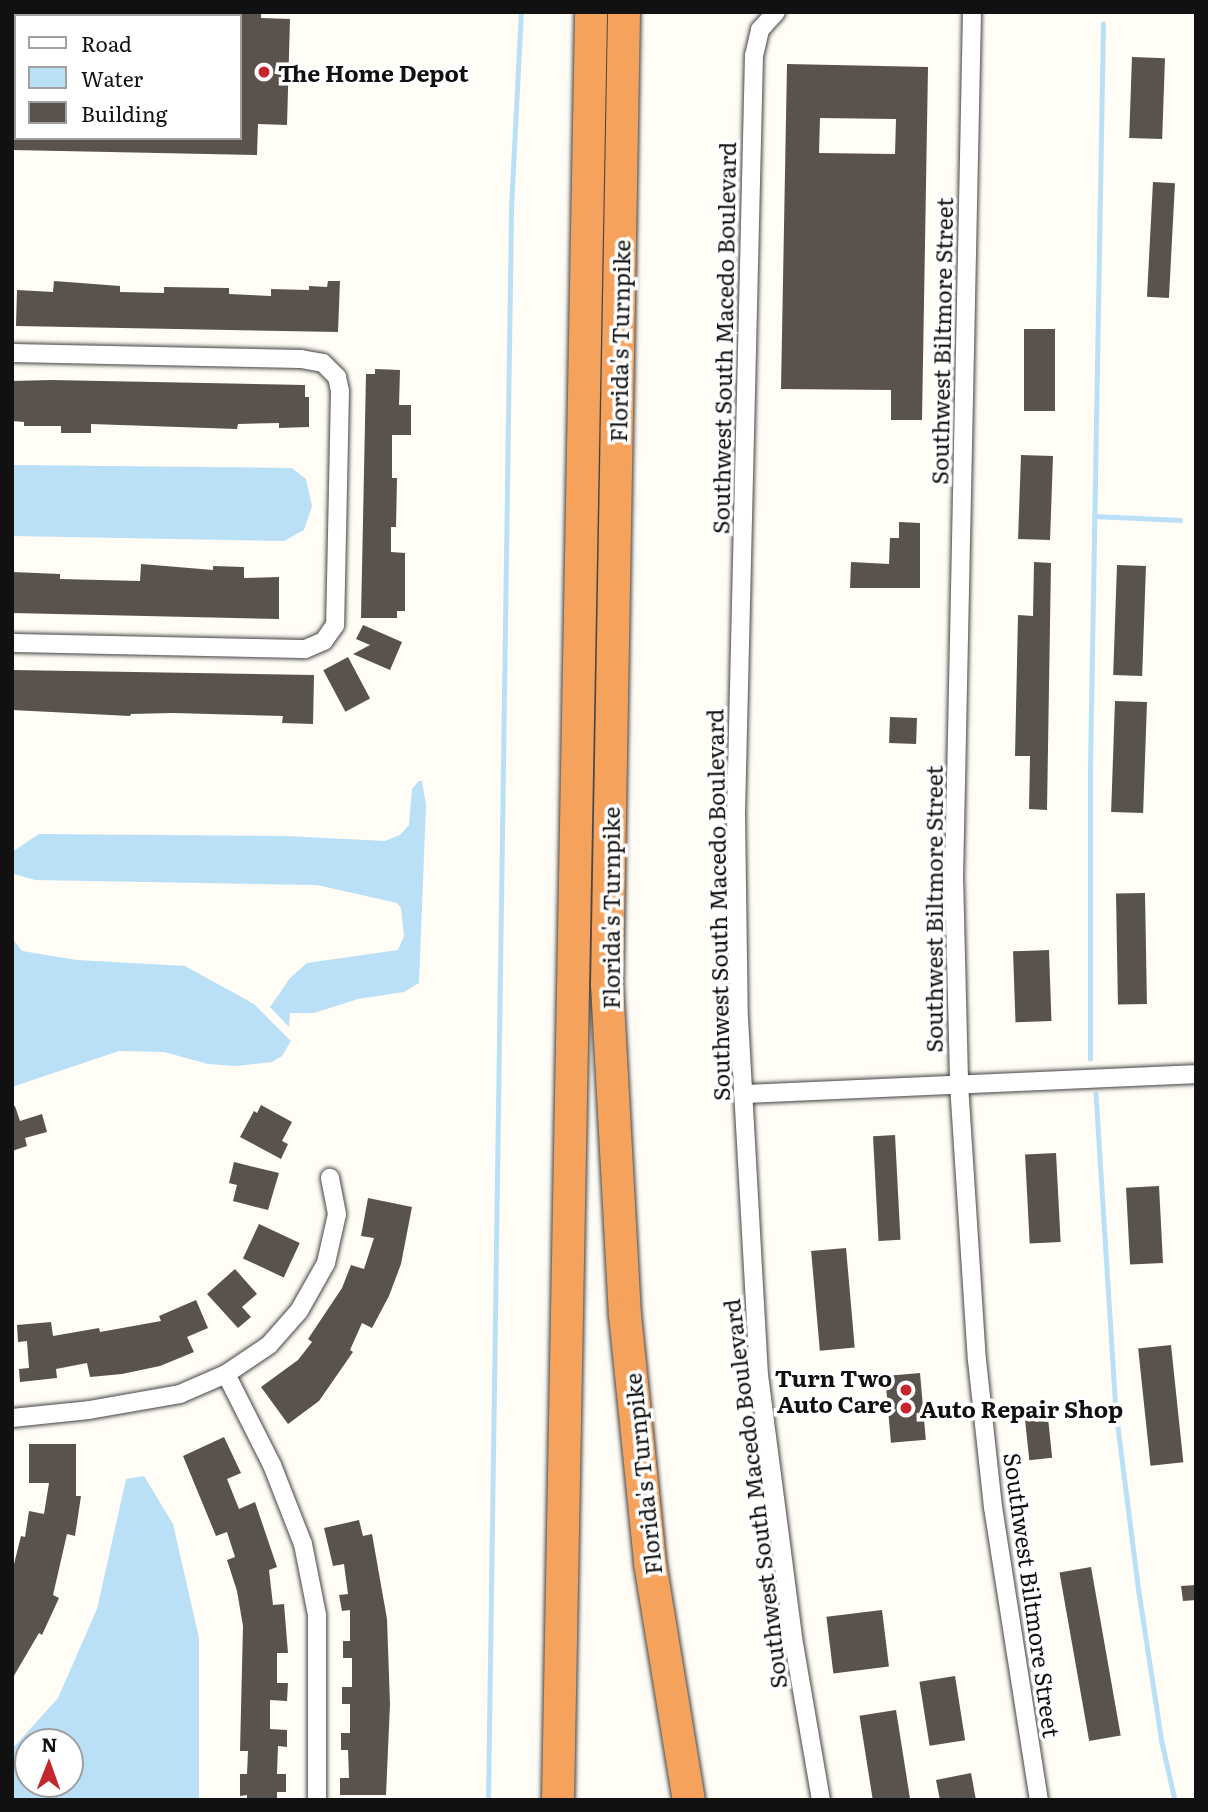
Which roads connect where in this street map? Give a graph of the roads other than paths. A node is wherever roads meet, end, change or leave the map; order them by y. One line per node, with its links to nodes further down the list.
1 (591, 12): 14 (highway, Florida's Turnpike)
2 (624, 12): 15 (highway, Florida's Turnpike)
3 (776, 12): 9 (street, Southwest South Macedo Boulevard)
4 (972, 12): 8 (street, Southwest Biltmore Street)
5 (12, 353): 6 (street)
6 (12, 643)
7 (1196, 1074): 8 (street)
8 (959, 1084): 9 (street); 17 (street, Southwest Biltmore Street)
9 (743, 1094): 16 (street, Southwest South Macedo Boulevard)
10 (330, 1178): 11 (street)
11 (226, 1374): 12 (street); 13 (street)
12 (12, 1418)
13 (317, 1800)
14 (558, 1800)
15 (689, 1800)
16 (821, 1800)
17 (1039, 1800)

